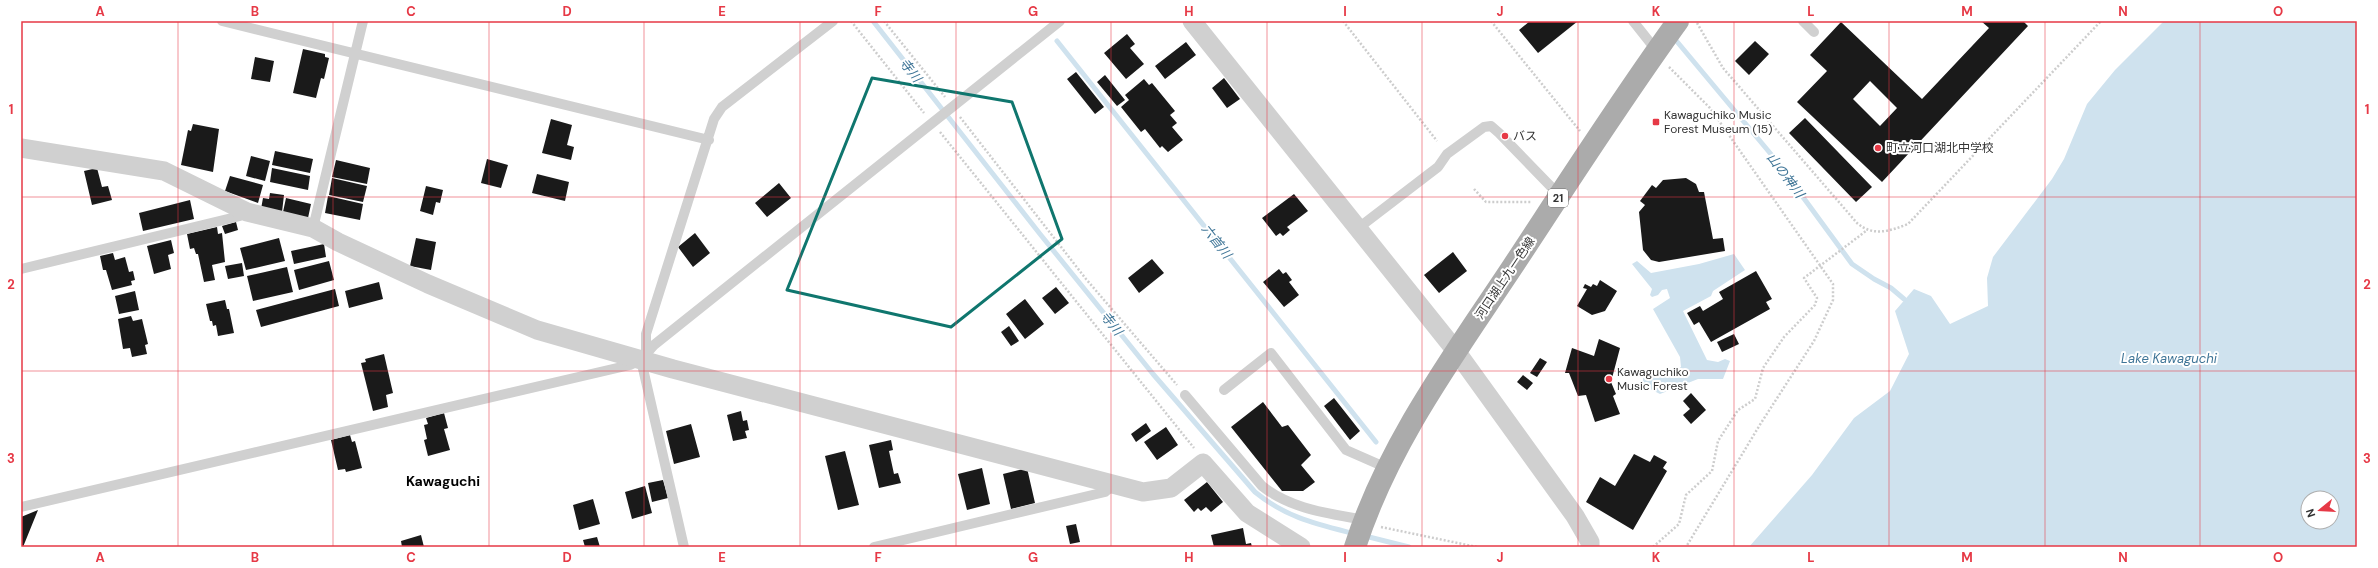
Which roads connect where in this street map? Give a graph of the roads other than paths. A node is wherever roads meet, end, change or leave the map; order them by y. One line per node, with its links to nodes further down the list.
1 (222, 21): 11 (lane)
2 (363, 21): 11 (lane)
3 (833, 21): 12 (lane)
4 (1060, 21): 20 (lane)
5 (1192, 21): 17 (street)
6 (1633, 21): 10 (lane)
7 (1678, 21): 10 (main road, 河口湖上九一色線 / 21)
8 (1803, 21): 9 (lane)
9 (1814, 32)
10 (1660, 52): 14 (main road, 河口湖上九一色線 / 21)
11 (355, 54): 12 (lane); 16 (lane)
12 (709, 140): 20 (lane)
13 (21, 148): 15 (street)
14 (1560, 196): 17 (lane); 19 (main road, 河口湖上九一色線 / 21)
15 (246, 212): 16 (street); 18 (lane)
16 (313, 228): 20 (street)
17 (1358, 229): 19 (street)
18 (21, 269)
19 (1456, 351): 23 (main road, 河口湖上九一色線 / 21); 31 (street)
20 (643, 356): 24 (street); 25 (lane); 27 (lane)
21 (1224, 390): 23 (lane)
22 (1185, 395): 26 (lane)
23 (1387, 468): 26 (main road, 河口湖上九一色線 / 21)
24 (1113, 485): 28 (lane); 29 (street)
25 (21, 507)
26 (1367, 524): 30 (main road, 河口湖上九一色線 / 21)
27 (684, 547)
28 (874, 547)
29 (1301, 547)
30 (1355, 547)
31 (1590, 547)

